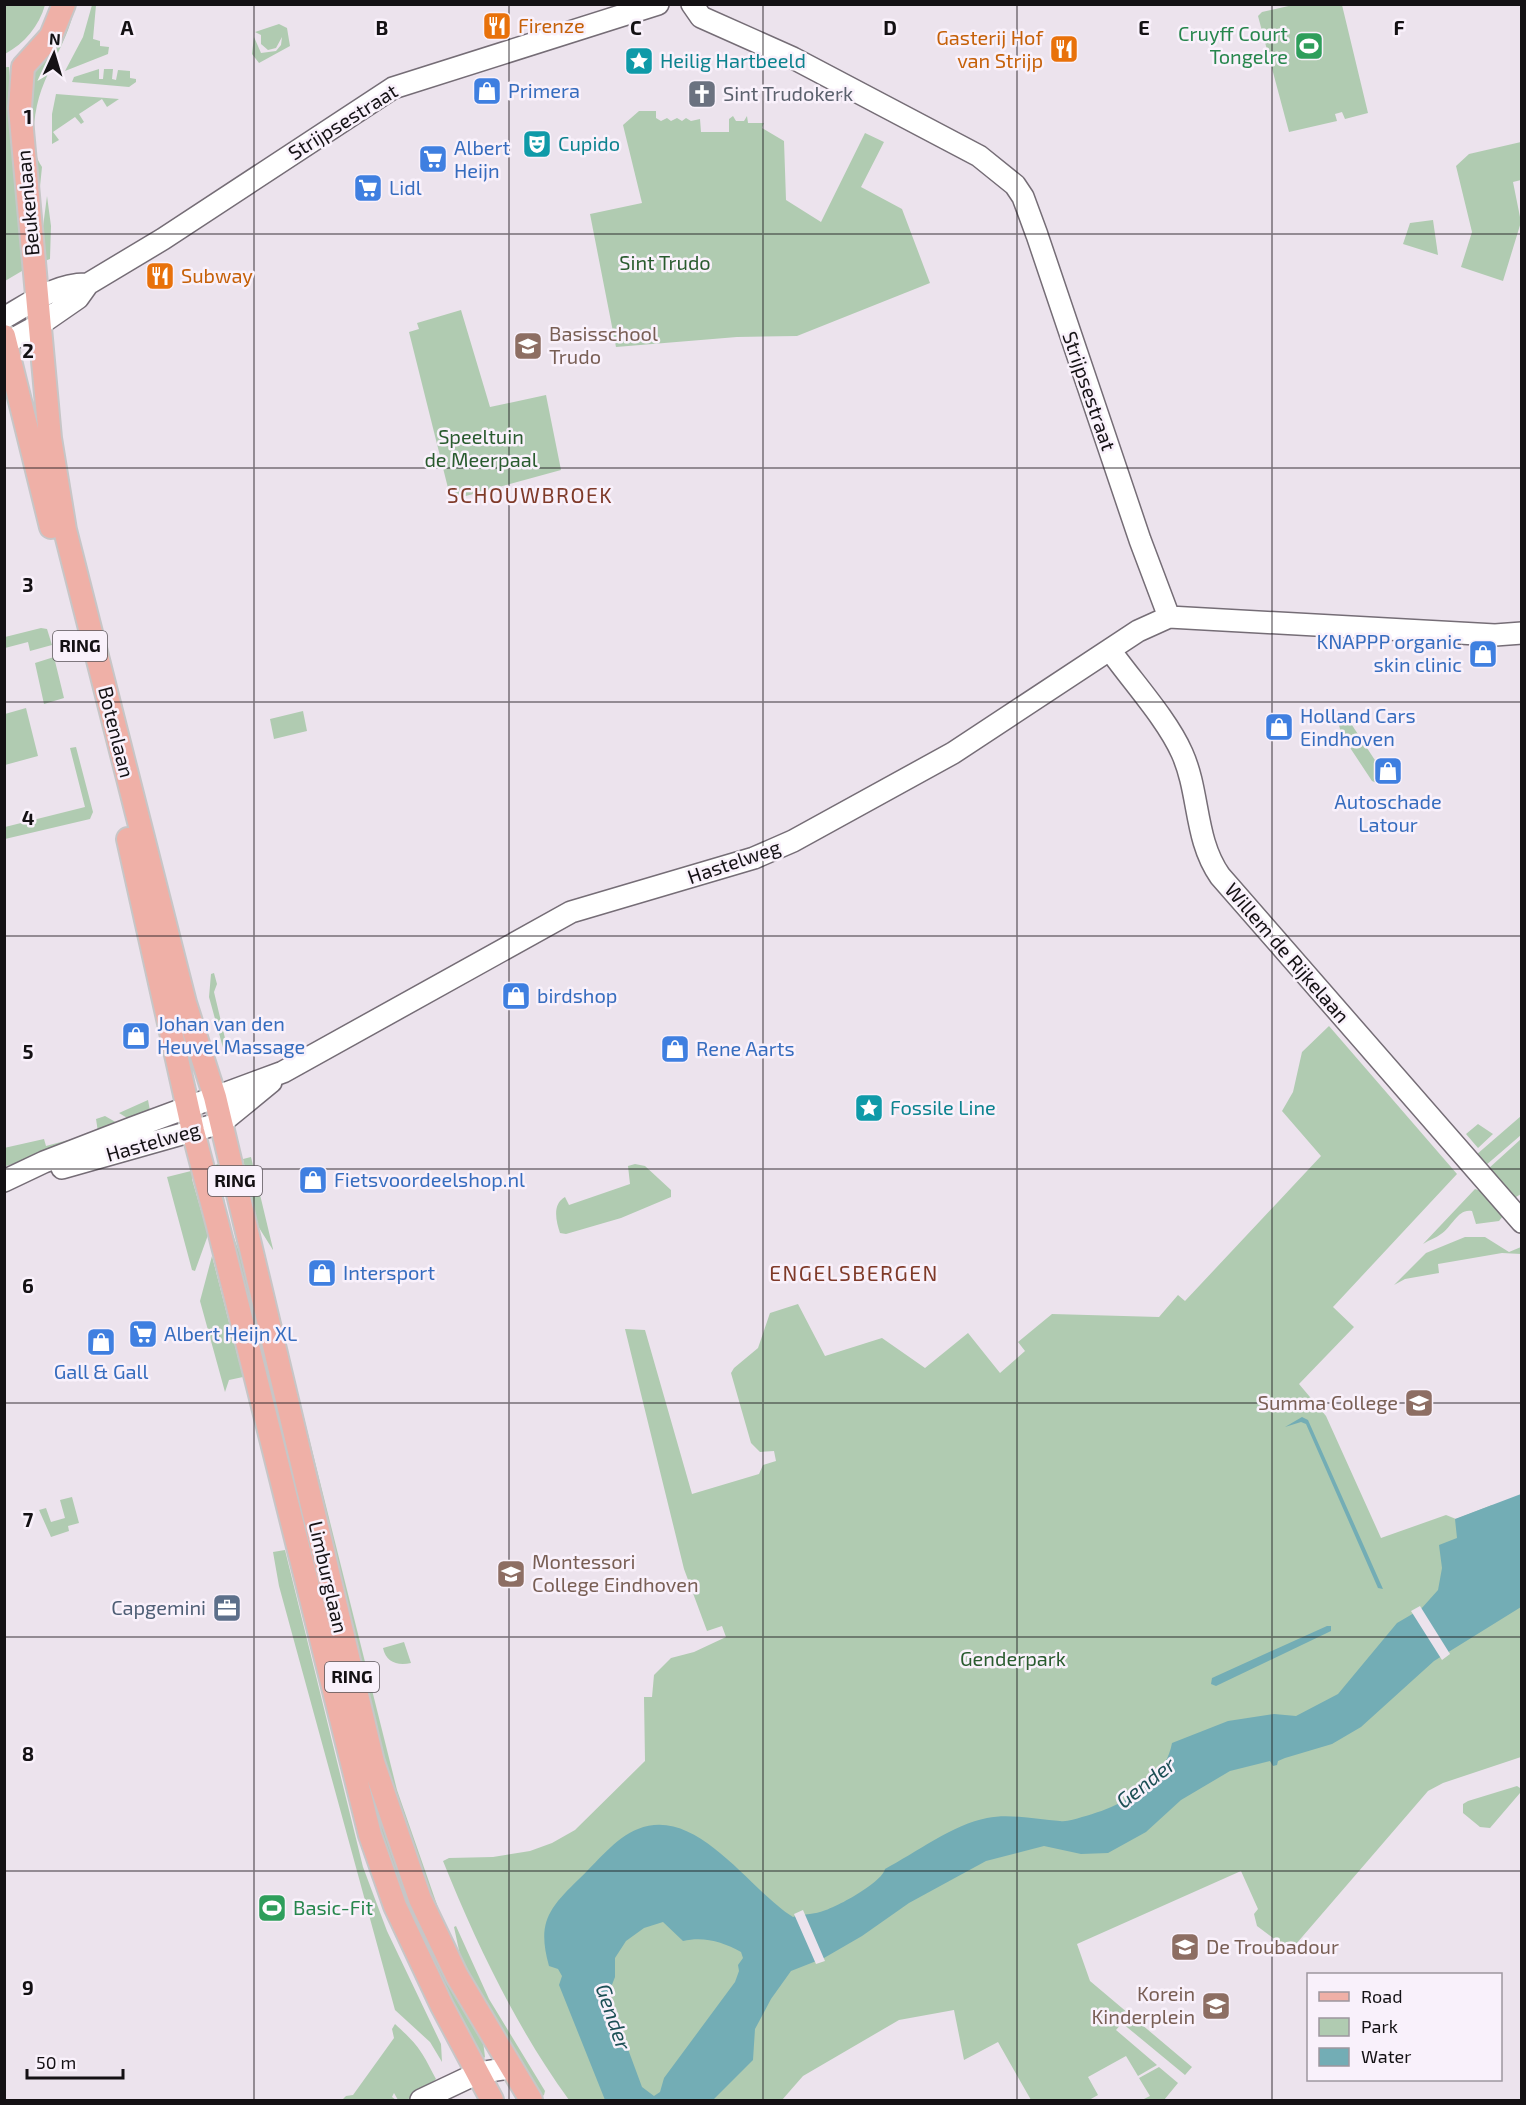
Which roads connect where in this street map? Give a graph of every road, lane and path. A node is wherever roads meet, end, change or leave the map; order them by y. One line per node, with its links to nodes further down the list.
1 (54, 4): 5 (main road, RING)
2 (63, 4): 6 (main road, Beukenlaan / RING)
3 (658, 4): 7 (street, Strijpsestraat)
4 (692, 4): 12 (street, Strijpsestraat)
5 (8, 61): 6 (main road, Beukenlaan / RING)
6 (20, 108): 8 (main road, Beukenlaan / RING)
7 (88, 284): 8 (street, Strijpsestraat); 10 (street, Strijpsestraat)
8 (37, 298): 9 (street, Strijpsestraat); 10 (main road, RING)
9 (4, 318)
10 (39, 326): 11 (street, Strijpsestraat); 16 (main road, Botenlaan / RING)
11 (5, 341): 17 (main road, Botenlaan / RING)
12 (1169, 617): 13 (street); 14 (street, Hastelweg)
13 (1521, 633)
14 (1110, 650): 15 (street, Hastelweg); 21 (street, Willem de Rijkelaan)
15 (283, 1072): 16 (street, Hastelweg); 18 (street, Hastelweg)
16 (215, 1097): 17 (street, Hastelweg); 18 (main road, Limburglaan / RING)
17 (187, 1107): 19 (main road, Limburglaan / RING); 20 (street, Hastelweg)
18 (221, 1123): 19 (street, Hastelweg); 22 (main road, Limburglaan / RING)
19 (193, 1131): 20 (street, Hastelweg); 23 (main road, Limburglaan / RING)
20 (6, 1181)
21 (1521, 1221)
22 (509, 2068): 23 (street); 24 (street); 26 (main road, Limburglaan / RING)
23 (478, 2073): 24 (main road, Limburglaan / RING); 25 (street)
24 (487, 2099)
25 (421, 2100)
26 (531, 2100)

